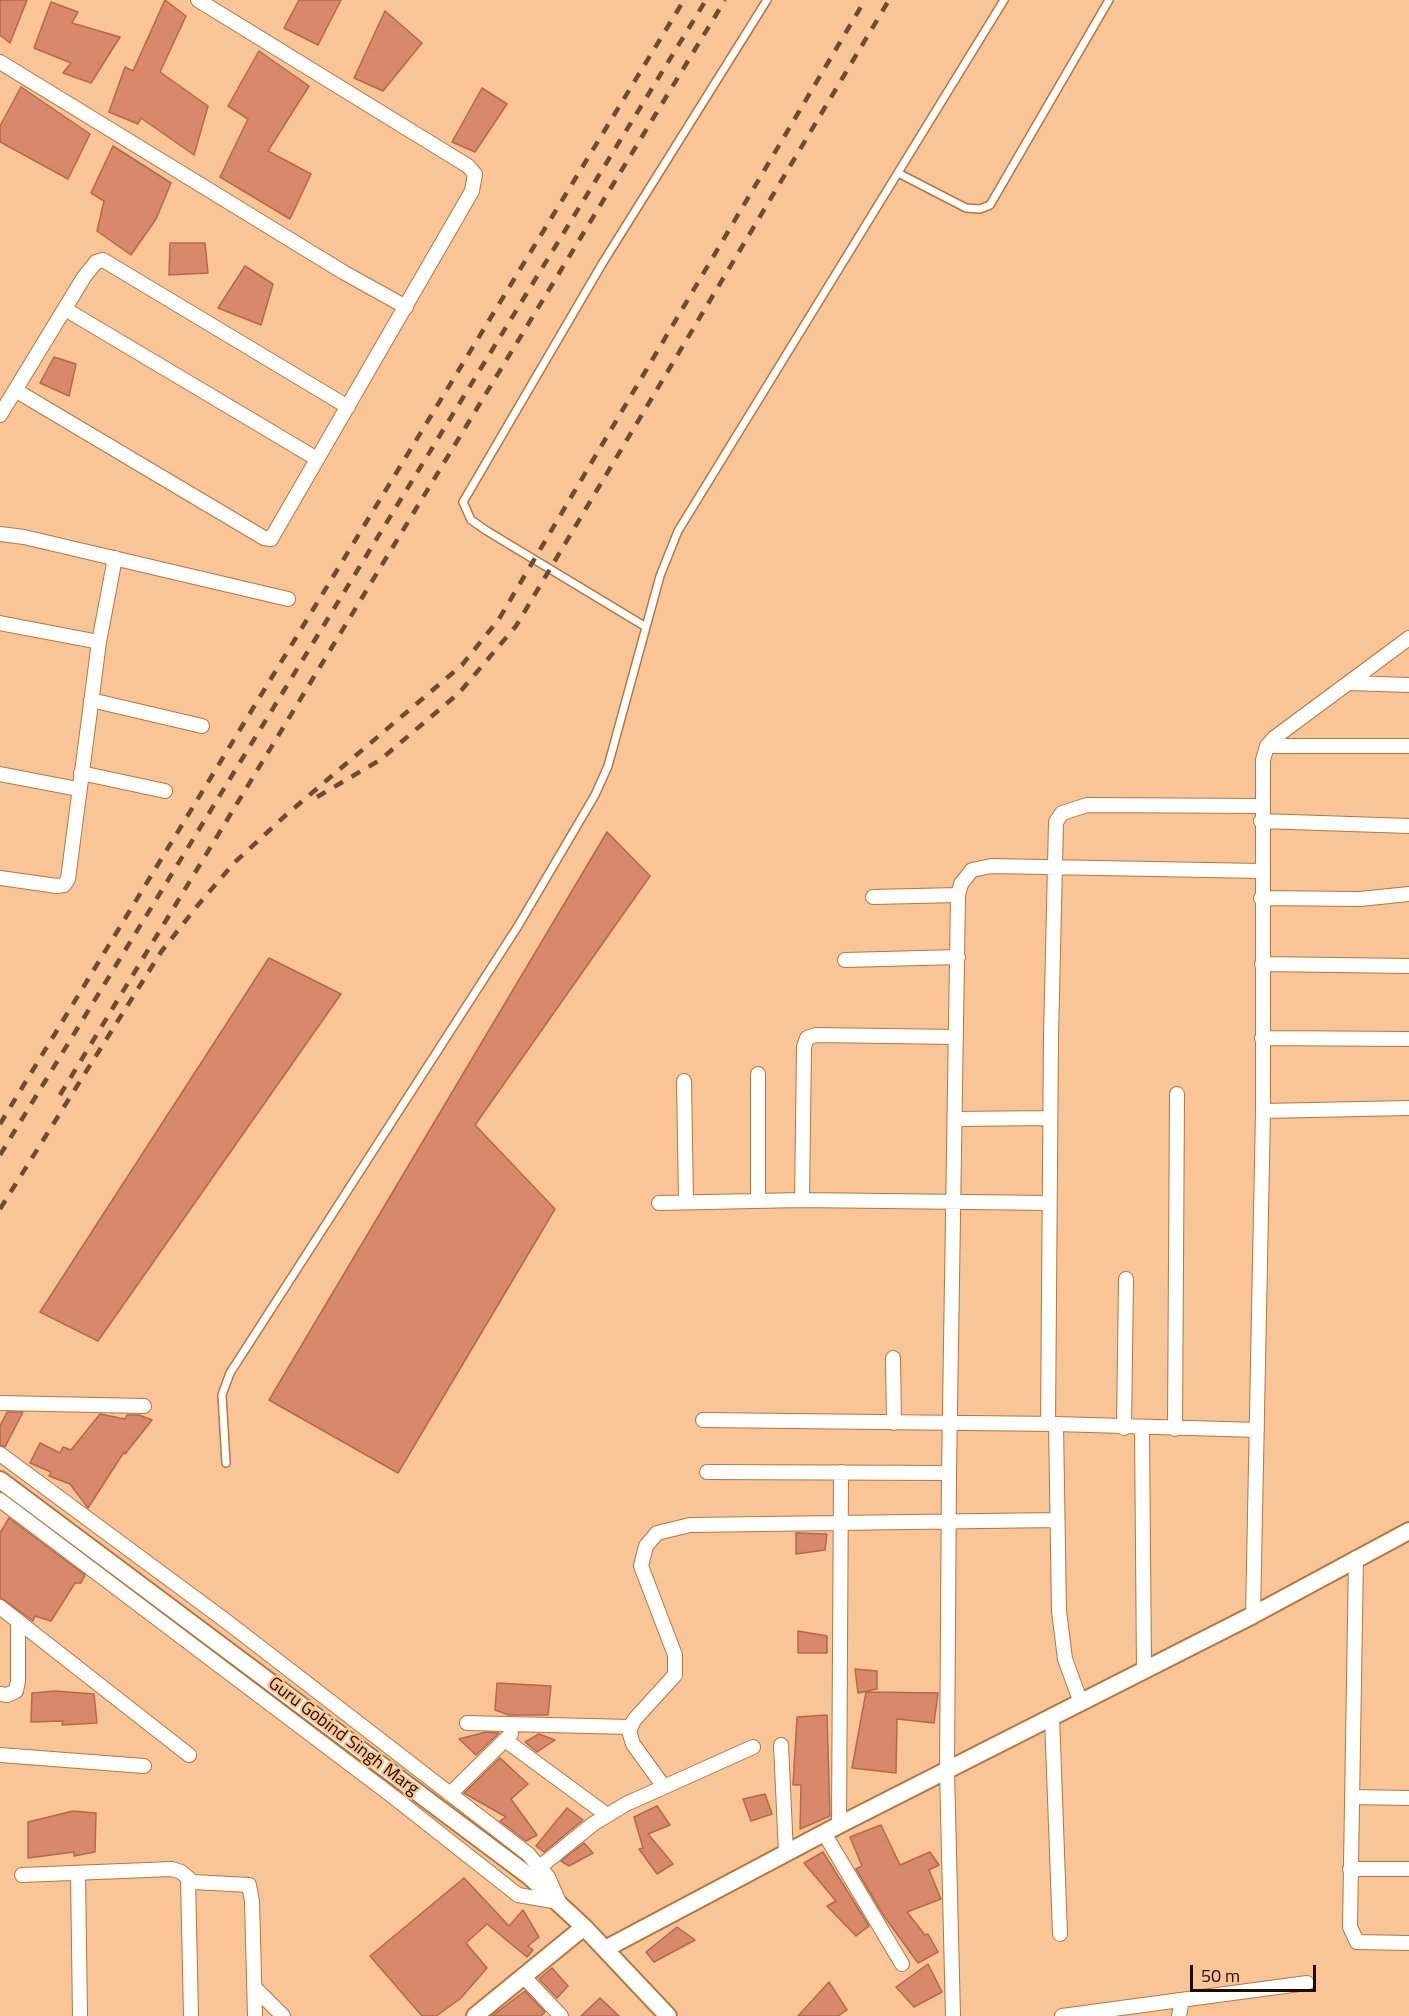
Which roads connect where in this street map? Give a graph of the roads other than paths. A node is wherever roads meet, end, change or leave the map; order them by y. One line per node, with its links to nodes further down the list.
1 (198, 0): 7 (street)
2 (767, 0): 17 (lane)
3 (1004, 0): 6 (lane)
4 (1109, 0): 6 (lane)
5 (0, 62): 7 (street)
6 (900, 174): 17 (lane)
7 (406, 307): 10 (street)
8 (65, 309): 9 (street); 10 (street); 12 (street)
9 (15, 390): 11 (street); 12 (street)
10 (348, 407): 12 (street)
11 (0, 415)
12 (317, 459)
13 (0, 534): 14 (street)
14 (115, 558): 15 (street); 19 (street)
15 (288, 599)
16 (0, 623): 19 (street)
17 (646, 627): 73 (lane)
18 (1409, 638): 20 (street)
19 (99, 642): 22 (street)
20 (1348, 683): 21 (street); 24 (street)
21 (1409, 685)
22 (91, 700): 23 (street); 26 (street)
23 (202, 726)
24 (1267, 746): 25 (street); 30 (street)
25 (1409, 746)
26 (81, 773): 28 (street); 29 (street)
27 (0, 774): 28 (street)
28 (78, 789): 35 (street)
29 (165, 791)
30 (1261, 806): 31 (street); 33 (street)
31 (1261, 821): 32 (street); 34 (street)
32 (1409, 826)
33 (1053, 867): 34 (street); 37 (street); 52 (street)
34 (1261, 872): 39 (street)
35 (0, 878)
36 (1409, 894): 39 (street)
37 (958, 896): 38 (street); 40 (street)
38 (873, 897)
39 (1261, 898): 42 (street)
40 (958, 957): 41 (street); 44 (street)
41 (845, 960)
42 (1262, 964): 43 (street); 45 (street)
43 (1409, 966)
44 (957, 1037): 53 (street); 54 (street)
45 (1262, 1038): 46 (street); 51 (street)
46 (1409, 1039)
47 (758, 1074): 55 (street)
48 (684, 1081): 58 (street)
49 (1177, 1094): 70 (street)
50 (1409, 1108): 51 (street)
51 (1263, 1111): 71 (street)
52 (1050, 1118): 53 (street); 59 (street)
53 (955, 1119): 56 (street)
54 (802, 1200): 55 (street); 56 (street)
55 (758, 1201): 58 (street)
56 (954, 1201): 59 (street); 66 (street)
57 (659, 1203): 58 (street)
58 (686, 1203)
59 (1049, 1203): 67 (street)
60 (1126, 1279): 68 (street)
61 (893, 1358): 65 (street)
62 (0, 1403): 63 (street)
63 (144, 1406)
64 (703, 1420): 65 (street)
65 (894, 1424): 66 (street)
66 (951, 1424): 67 (street); 76 (street)
67 (1052, 1424): 68 (street); 79 (street)
68 (1124, 1428): 69 (street)
69 (1142, 1428): 70 (street); 87 (street)
70 (1175, 1429): 71 (street)
71 (1257, 1431): 85 (street)
72 (0, 1454): 102 (street)
73 (226, 1463)
74 (707, 1472): 75 (street)
75 (841, 1472): 76 (street); 81 (street)
76 (949, 1473): 80 (street)
77 (0, 1480): 110 (street, Guru Gobind Singh Marg)
78 (0, 1500): 114 (street)
79 (1056, 1520): 80 (street); 89 (street)
80 (949, 1521): 81 (street); 100 (street)
81 (841, 1523): 93 (street); 106 (street)
82 (1409, 1531): 83 (street)
83 (1356, 1558): 85 (street); 103 (street)
84 (0, 1607): 86 (street)
85 (1253, 1615): 87 (street)
86 (18, 1621): 88 (street); 98 (street)
87 (1144, 1670): 89 (street)
88 (0, 1694)
89 (1081, 1703): 90 (street)
90 (1052, 1717): 100 (street); 116 (street)
91 (467, 1723): 92 (street)
92 (520, 1724): 93 (street); 94 (street)
93 (630, 1727): 101 (street)
94 (505, 1740): 102 (street); 105 (street)
95 (781, 1744): 107 (street)
96 (753, 1747): 101 (street)
97 (0, 1755): 99 (street)
98 (189, 1755)
99 (144, 1766)
100 (947, 1771): 106 (street); 131 (street)
101 (664, 1787): 105 (street)
102 (450, 1794): 110 (street)
103 (1352, 1797): 104 (street); 108 (street)
104 (1409, 1798)
105 (607, 1815): 110 (street)
106 (832, 1829): 107 (street); 119 (street)
107 (786, 1853): 118 (street)
108 (1350, 1869): 109 (street); 117 (street)
109 (1409, 1869)
110 (535, 1871): 114 (street, Guru Gobind Singh Marg)
111 (78, 1873): 112 (street); 113 (street); 124 (street)
112 (22, 1875)
113 (188, 1879): 122 (street); 125 (street)
114 (559, 1902): 115 (street, Guru Gobind Singh Marg)
115 (584, 1926): 118 (street, Guru Gobind Singh Marg); 120 (street)
116 (1060, 1934)
117 (1409, 1943)
118 (605, 1948): 130 (street, Guru Gobind Singh Marg)
119 (902, 1964)
120 (524, 1976): 128 (street); 129 (street)
121 (1307, 1983): 123 (street)
122 (254, 1987): 126 (street); 127 (street)
123 (1182, 2000): 132 (street); 133 (street)
124 (80, 2016)
125 (191, 2016)
126 (255, 2016)
127 (283, 2016)
128 (475, 2016)
129 (561, 2016)
130 (668, 2016)
131 (953, 2016)
132 (1062, 2016)
133 (1179, 2016)

